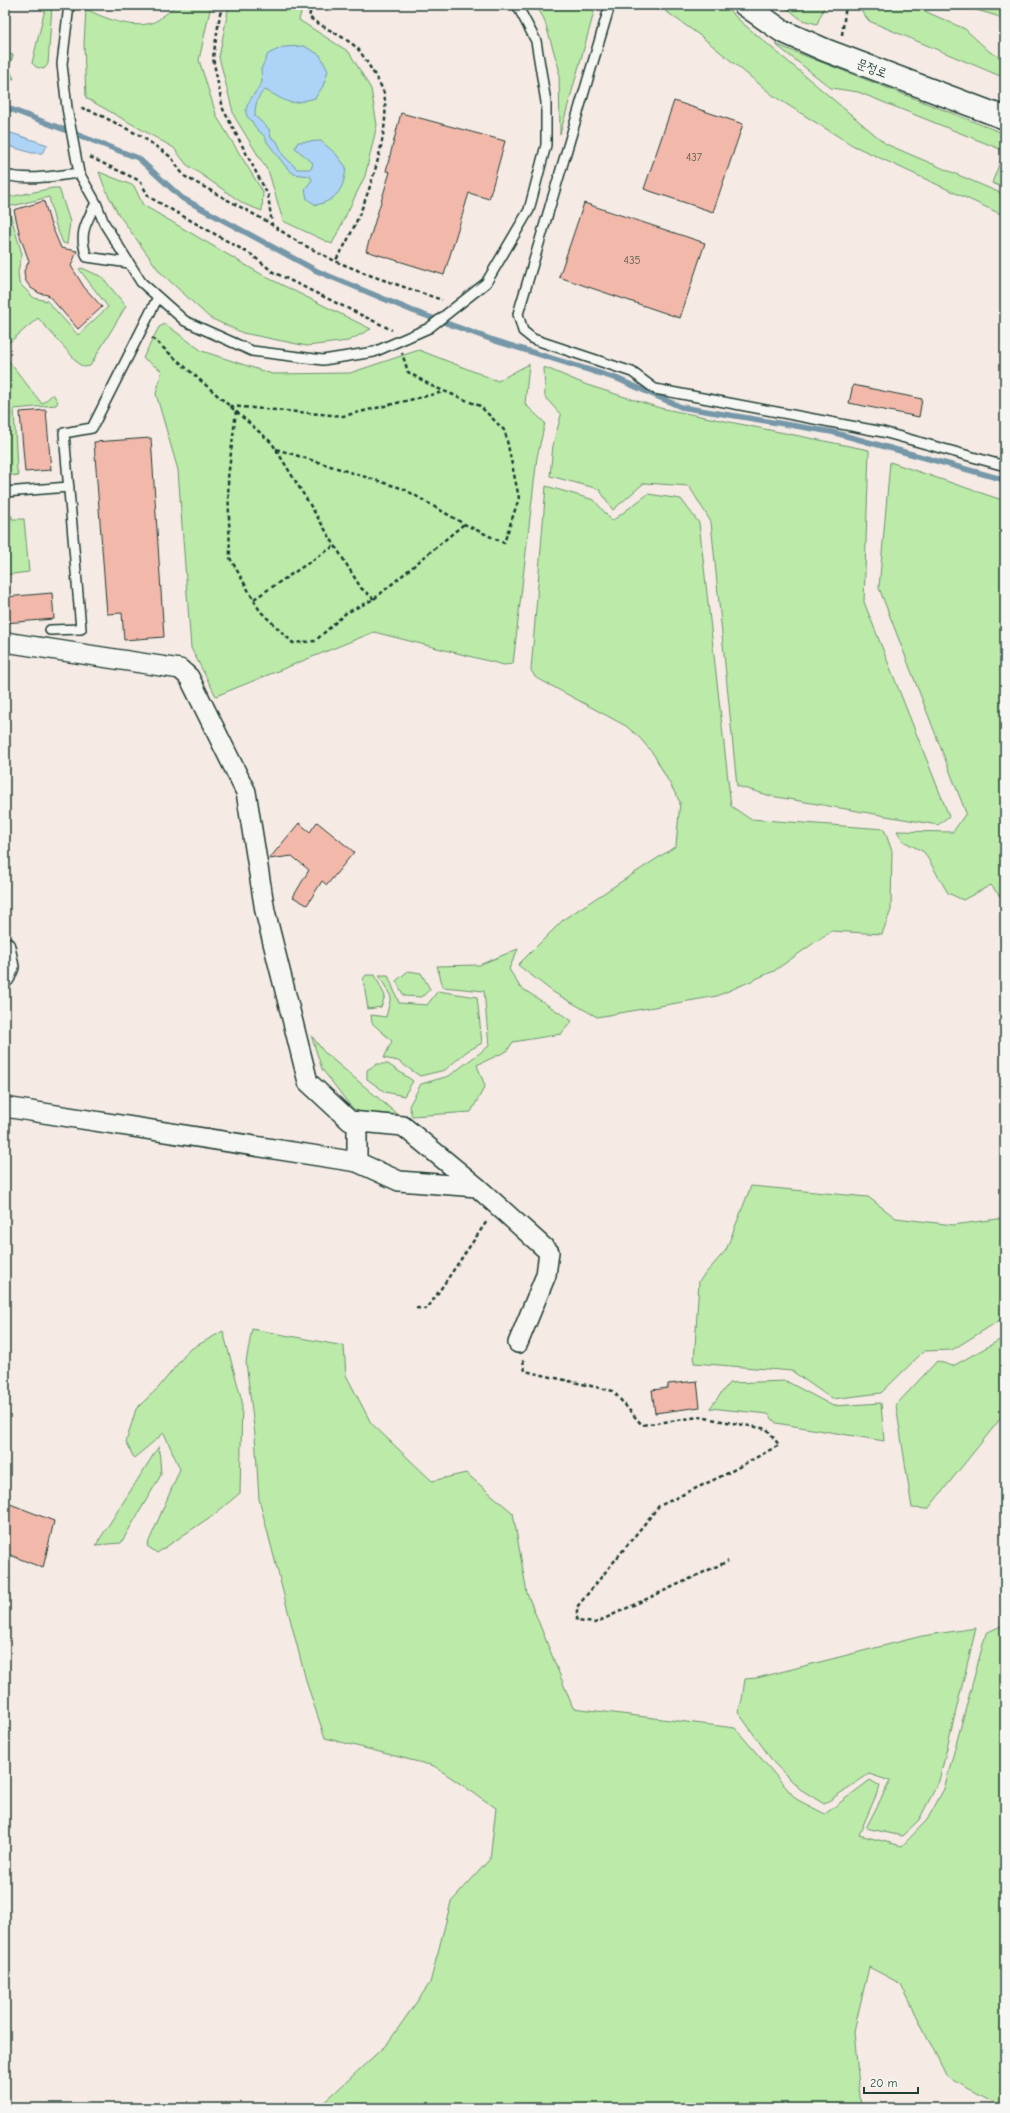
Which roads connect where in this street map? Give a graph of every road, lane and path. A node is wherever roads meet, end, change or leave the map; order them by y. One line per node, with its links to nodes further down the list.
1 (69, 5): 12 (lane)
2 (224, 5): 15 (path)
3 (312, 5): 16 (path)
4 (517, 5): 19 (lane)
5 (610, 5): 26 (lane)
6 (745, 5): 8 (main road, 문정로)
7 (846, 5): 8 (path)
8 (839, 55): 10 (main road, 문정로)
9 (81, 108): 15 (path)
10 (1005, 118)
11 (90, 157): 21 (path)
12 (79, 173): 13 (lane); 14 (lane)
13 (5, 175)
14 (96, 203): 17 (lane); 17 (lane)
15 (272, 226): 16 (path)
16 (335, 261): 19 (path)
17 (129, 263): 18 (lane)
18 (158, 297): 20 (lane); 21 (lane)
19 (458, 305): 21 (lane)
20 (141, 329): 23 (path); 27 (lane)
21 (402, 340): 22 (path)
22 (444, 392): 23 (path); 29 (path)
23 (229, 406): 24 (path)
24 (236, 411): 25 (path); 31 (path)
25 (276, 449): 29 (path); 30 (path)
26 (1005, 466)
27 (69, 487): 28 (lane); 33 (lane)
28 (5, 492)
29 (464, 524): 32 (path)
30 (334, 546): 31 (path); 32 (path)
31 (254, 599): 32 (path)
32 (374, 599)
33 (50, 630)
34 (5, 642): 38 (street)
35 (5, 947): 36 (street)
36 (5, 977)
37 (5, 1107): 39 (street)
38 (357, 1122): 39 (street); 40 (street)
39 (357, 1162): 40 (street)
40 (477, 1187): 41 (street)
41 (497, 1205): 42 (path); 43 (street)
42 (416, 1308)
43 (518, 1342): 44 (path)
44 (728, 1561)

